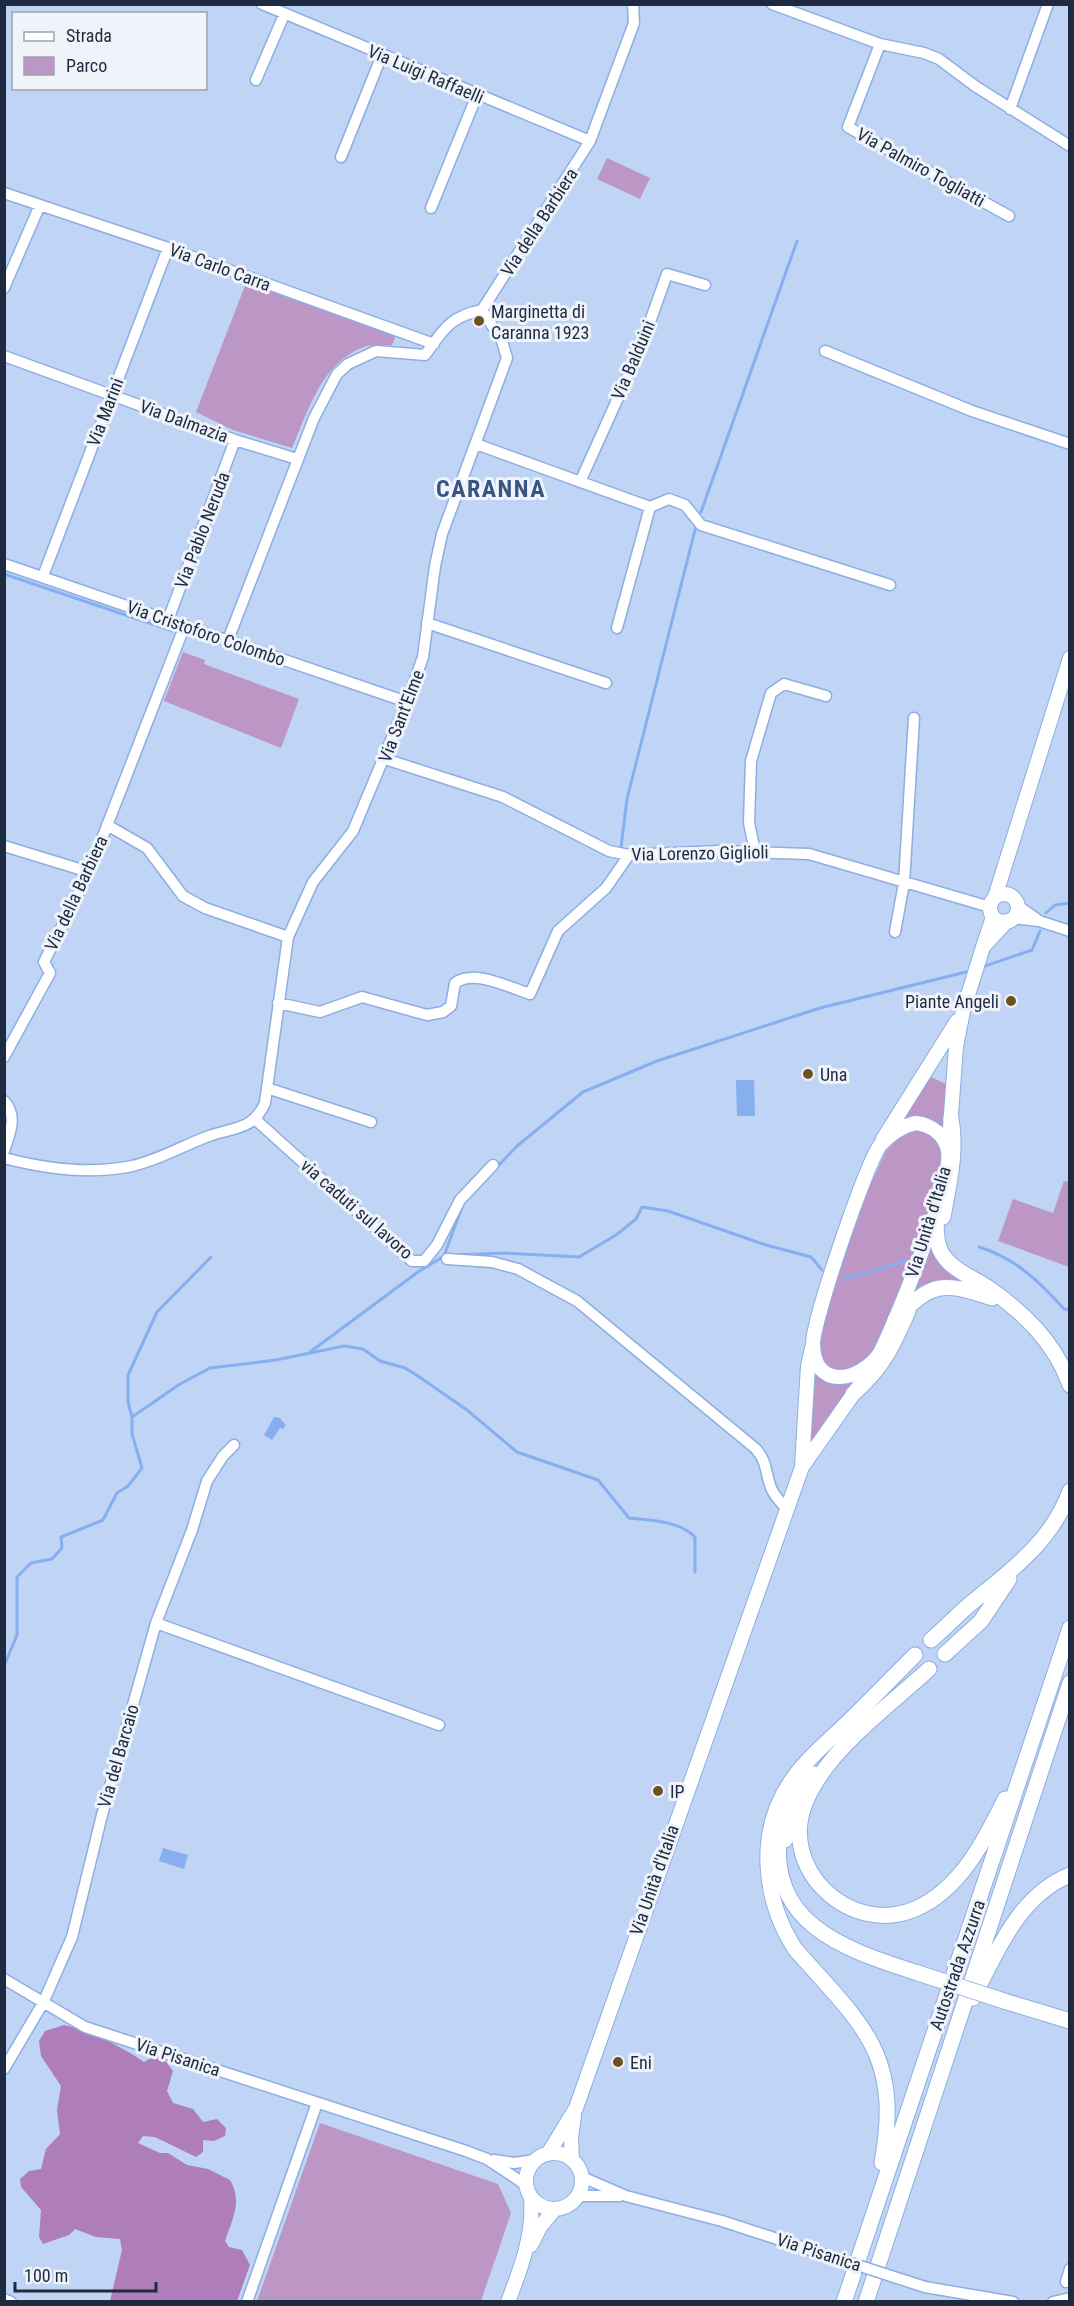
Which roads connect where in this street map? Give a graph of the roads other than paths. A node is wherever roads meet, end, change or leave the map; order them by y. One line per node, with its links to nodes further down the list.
1 (262, 4): 5 (street, Via Luigi Raffaelli)
2 (633, 4): 11 (street, Via della Barbiera)
3 (772, 4): 6 (street)
4 (1048, 4): 10 (street)
5 (284, 15): 7 (street, Via Luigi Raffaelli); 8 (street)
6 (880, 44): 10 (street); 17 (street, Via Palmiro Togliatti)
7 (382, 55): 9 (street, Via Luigi Raffaelli); 13 (street)
8 (256, 80)
9 (477, 95): 11 (street, Via Luigi Raffaelli); 16 (street)
10 (1010, 109): 12 (street)
11 (590, 141): 21 (street, Via della Barbiera)
12 (1070, 146)
13 (341, 157)
14 (4, 193): 15 (street, Via Carlo Carra)
15 (40, 205): 18 (street, Via Carlo Carra); 20 (street)
16 (431, 208)
17 (1010, 216)
18 (168, 248): 22 (street, Via Carlo Carra); 25 (street, Via Marini)
19 (705, 285): 30 (street, Via Balduini)
20 (4, 288)
21 (482, 310): 22 (street); 27 (street, Via Sant'Elme)
22 (434, 344): 29 (street)
23 (825, 351): 28 (street)
24 (4, 356): 25 (street, Via Dalmazia)
25 (111, 395): 26 (street, Via Dalmazia); 33 (street, Via Marini)
26 (235, 440): 29 (street, Via Dalmazia); 35 (street, Via Pablo Neruda)
27 (476, 444): 30 (street); 36 (street, Via Sant'Elme)
28 (1070, 444)
29 (297, 459): 39 (street)
30 (580, 482): 31 (street)
31 (650, 507): 34 (street); 38 (street)
32 (4, 564): 33 (street, Via Cristoforo Colombo)
33 (43, 576): 35 (street, Via Cristoforo Colombo)
34 (890, 585)
35 (168, 620): 37 (street, Via Cristoforo Colombo)
36 (427, 623): 41 (street); 43 (street, Via Sant'Elme)
37 (184, 625): 39 (street, Via Cristoforo Colombo); 46 (street, Via della Barbiera)
38 (617, 628)
39 (228, 640): 43 (street, Via Cristoforo Colombo)
40 (1070, 658): 52 (main road)
41 (606, 683)
42 (826, 696): 48 (street)
43 (407, 702): 45 (street, Via Sant'Elme)
44 (914, 718): 51 (street)
45 (385, 759): 49 (street, Via Lorenzo Giglioli); 55 (street, Via Sant'Elme)
46 (107, 825): 50 (street, Via della Barbiera); 55 (street, Via della Barbiera)
47 (4, 846): 50 (street)
48 (755, 851): 49 (street, Via Lorenzo Giglioli); 51 (street, Via Lorenzo Giglioli)
49 (629, 855): 56 (street)
50 (89, 872): 58 (street, Via della Barbiera)
51 (904, 883): 52 (street, Via Lorenzo Giglioli); 54 (street)
52 (1004, 908): 53 (street, Via Lorenzo Giglioli); 57 (main road)
53 (1070, 931)
54 (895, 932)
55 (288, 937): 56 (street, Via Sant'Elme)
56 (278, 1003): 59 (street, Via Sant'Elme)
57 (963, 1011): 62 (main road); 64 (main road)
58 (4, 1057)
59 (267, 1088): 61 (street, Via Sant'Elme); 63 (street)
60 (4, 1101): 65 (street)
61 (258, 1118): 67 (street); 68 (street, via caduti sul lavoro)
62 (951, 1118): 66 (main road); 72 (highway)
63 (371, 1122)
64 (881, 1145): 66 (main road, Via Unità d'Italia); 74 (main road, Via Unità d'Italia)
65 (4, 1151)
66 (948, 1154): 69 (main road, Via Unità d'Italia)
67 (4, 1158)
68 (493, 1165)
69 (938, 1204): 72 (highway); 73 (main road, Via Unità d'Italia)
70 (447, 1259): 81 (street)
71 (912, 1303): 72 (highway); 73 (highway); 77 (highway)
72 (1006, 1303): 76 (highway)
73 (895, 1320): 75 (main road, Via Unità d'Italia)
74 (813, 1343): 75 (main road); 79 (main road, Via Unità d'Italia)
75 (871, 1366): 77 (main road, Via Unità d'Italia)
76 (1070, 1385)
77 (853, 1394): 79 (main road, Via Unità d'Italia)
78 (234, 1445): 83 (street, Via del Barcaio)
79 (802, 1467): 81 (main road, Via Unità d'Italia)
80 (1070, 1491): 82 (highway)
81 (787, 1510): 102 (main road, Via Unità d'Italia)
82 (1017, 1567): 85 (highway); 86 (highway)
83 (156, 1623): 91 (street); 96 (street, Via del Barcaio)
84 (1070, 1628): 90 (highway, Autostrada Azzurra)
85 (932, 1640)
86 (945, 1654)
87 (915, 1655): 92 (highway)
88 (929, 1670): 92 (highway)
89 (1070, 1683): 99 (highway, Autostrada Azzurra)
90 (1045, 1705): 92 (highway); 111 (highway, Autostrada Azzurra)
91 (440, 1725)
92 (824, 1756): 95 (highway, bridge); 111 (highway)
93 (1070, 1875): 99 (highway)
94 (4, 1979): 96 (street, Via Pisanica)
95 (1005, 1999): 97 (highway); 98 (highway)
96 (43, 2003): 100 (street, Via del Barcaio); 101 (street, Via Pisanica)
97 (1070, 2016)
98 (1070, 2021)
99 (951, 2040): 121 (highway, Autostrada Azzurra)
100 (4, 2069)
101 (318, 2103): 104 (street, Via Pisanica); 118 (street)
102 (576, 2108): 103 (main road, Via Unità d'Italia); 105 (main road)
103 (542, 2157): 104 (street, Via Pisanica); 105 (main road); 107 (main road)
104 (487, 2159): 107 (street, Via Pisanica)
105 (572, 2160): 106 (main road)
106 (582, 2177): 108 (main road); 109 (street, Via Pisanica)
107 (529, 2191): 110 (main road); 112 (main road)
108 (578, 2196): 109 (street, Via Pisanica); 110 (main road)
109 (626, 2196): 122 (street, Via Pisanica, bridge)
110 (555, 2209): 112 (main road)
111 (872, 2214): 120 (highway, Autostrada Azzurra)
112 (524, 2260): 119 (main road)
113 (1070, 2269): 114 (street)
114 (1066, 2282)
115 (1070, 2298): 123 (street)
116 (4, 2299): 117 (street)
117 (11, 2301)
118 (247, 2301)
119 (508, 2301)
120 (844, 2301)
121 (866, 2301)
122 (1013, 2301)
123 (1053, 2301)

